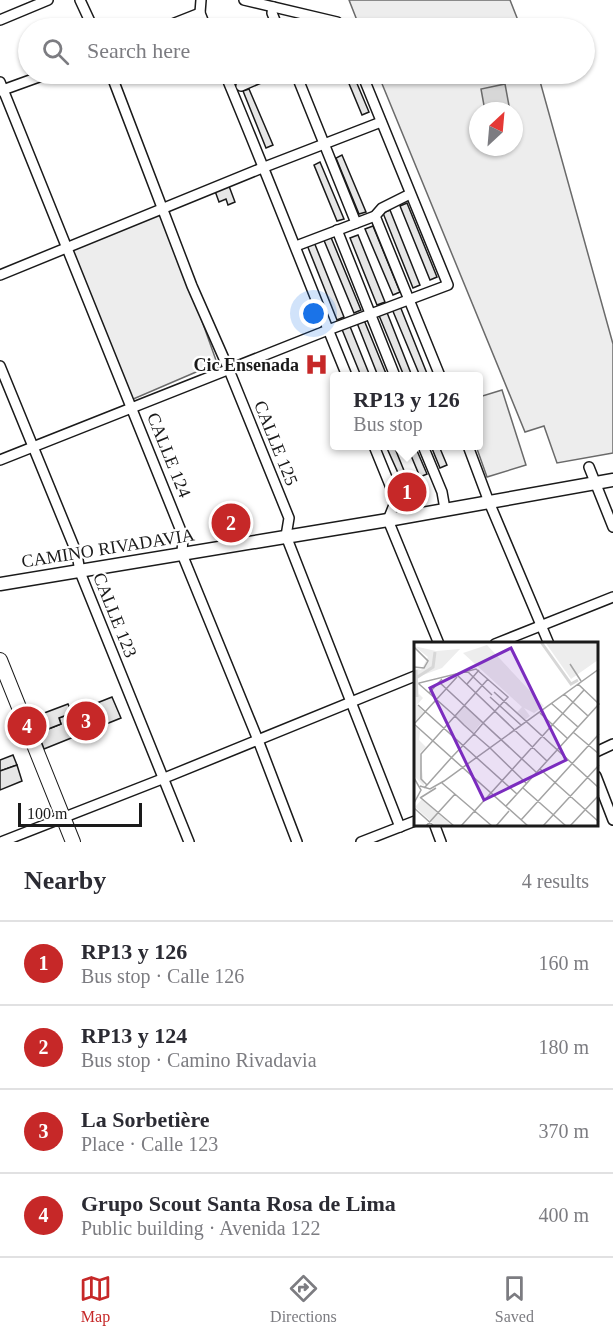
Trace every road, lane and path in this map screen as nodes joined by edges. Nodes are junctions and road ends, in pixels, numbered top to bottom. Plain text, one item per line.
1 (48, 0) edge
2 (80, 0) edge
3 (201, 0) edge
4 (244, 0) edge
5 (273, 7) junction
6 (200, 13) junction
7 (88, 18) edge
8 (187, 18) edge
9 (202, 18) edge
10 (274, 18) edge
11 (314, 18) edge
12 (0, 20) edge
13 (18, 83) edge
14 (115, 84) edge
15 (229, 84) edge
16 (246, 84) edge
17 (300, 84) edge
18 (366, 84) edge
19 (241, 86) dead end
20 (1, 88) edge
21 (381, 122) junction
22 (324, 144) junction
23 (262, 168) junction
24 (410, 194) junction
25 (163, 208) junction
26 (375, 216) junction
27 (356, 223) junction
28 (337, 230) junction
29 (296, 246) junction
30 (68, 247) junction
31 (0, 274) edge
32 (409, 299) junction
33 (370, 314) junction
34 (328, 330) junction
35 (0, 366) edge
36 (229, 370) junction
37 (345, 372) edge
38 (393, 372) edge
39 (438, 372) edge
40 (132, 409) junction
41 (33, 447) junction
42 (376, 450) edge
43 (425, 450) edge
44 (470, 450) edge
45 (0, 460) edge
46 (590, 467) dead end
47 (613, 480) edge
48 (596, 483) junction
49 (489, 502) junction
50 (445, 509) junction
51 (388, 520) junction
52 (613, 527) edge
53 (286, 536) junction
54 (182, 554) junction
55 (80, 572) junction
56 (0, 584) edge
57 (613, 597) edge
58 (542, 625) junction
59 (438, 642) edge
60 (500, 642) edge
61 (548, 642) edge
62 (0, 660) edge
63 (414, 676) edge
64 (350, 702) junction
65 (258, 740) junction
66 (613, 744) edge
67 (598, 752) edge
68 (162, 779) junction
69 (598, 779) edge
70 (63, 817) junction
71 (613, 820) edge
72 (414, 821) edge
73 (399, 827) junction
74 (436, 827) edge
75 (1, 842) edge
76 (73, 842) edge
77 (189, 842) edge
78 (297, 842) edge
79 (361, 842) edge
80 (441, 842) edge

1 - 12 street
2 - 7 street
3 - 6 street
4 - 5 street
5 - 10 street
5 - 11 street
6 - 8 street
6 - 9 street
13 - 20 street
14 - 25 street, CALLE 125
15 - 23 street
16 - 19 street
17 - 22 street
18 - 21 street
20 - 30 street, CALLE 124
21 - 22 street
21 - 24 street
22 - 23 street
22 - 27 street
23 - 25 street
23 - 29 street
24 - 26 street
24 - 32 street
25 - 30 street
25 - 36 street, CALLE 125
26 - 27 street
26 - 32 street
27 - 28 street
28 - 29 street
28 - 33 street
29 - 34 street
30 - 31 street
30 - 40 street, CALLE 124
32 - 33 street
32 - 39 street
33 - 34 street
33 - 38 street
34 - 36 street
34 - 37 street
35 - 41 street, CALLE 123
36 - 40 street
36 - 53 street, CALLE 125
40 - 41 street
40 - 54 street, CALLE 124
41 - 45 street
41 - 55 street, CALLE 123
42 - 51 street
43 - 50 street
44 - 49 street
46 - 48 street
47 - 48 main road, CAMINO RIVADAVIA
48 - 49 main road, CAMINO RIVADAVIA
48 - 52 street
49 - 50 main road, CAMINO RIVADAVIA
49 - 58 street
50 - 51 main road, CAMINO RIVADAVIA
51 - 53 main road, CAMINO RIVADAVIA
51 - 59 street
53 - 54 main road, CAMINO RIVADAVIA
53 - 64 street, CALLE 125
54 - 55 main road, CAMINO RIVADAVIA
54 - 65 street, CALLE 124
55 - 56 main road, CAMINO RIVADAVIA
55 - 68 street, CALLE 123
57 - 58 street
58 - 60 street
58 - 61 street
62 - 70 highway
63 - 64 street
64 - 65 street
64 - 73 street, CALLE 125
65 - 68 street
65 - 78 street, CALLE 124
66 - 67 street
68 - 70 street
68 - 77 street, CALLE 123
69 - 71 street
70 - 75 street
70 - 76 highway
72 - 73 street
73 - 79 street
74 - 80 street

